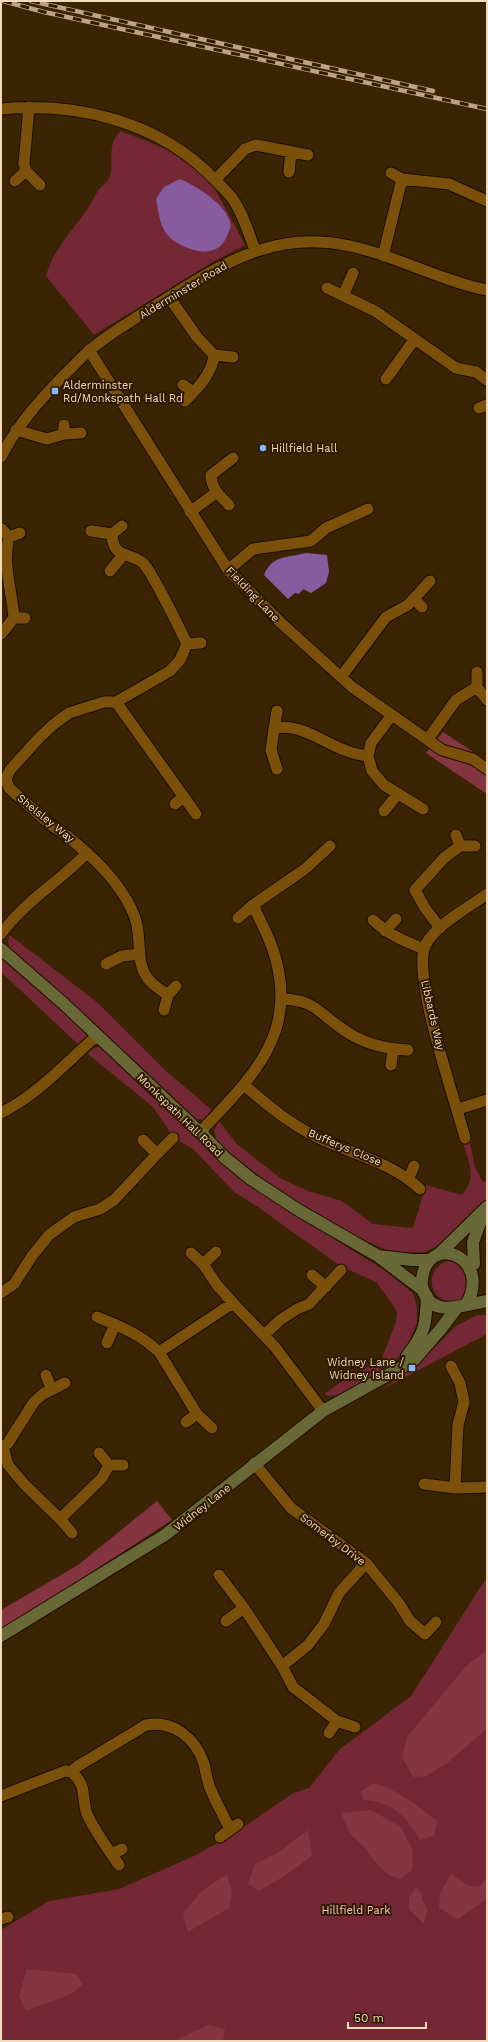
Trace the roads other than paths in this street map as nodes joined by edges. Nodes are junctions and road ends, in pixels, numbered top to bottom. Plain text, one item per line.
1 (29, 107) junction
2 (1, 109) edge
3 (291, 152) junction
4 (308, 155) dead end
5 (26, 171) junction
6 (288, 172) dead end
7 (391, 173) dead end
8 (402, 179) junction
9 (216, 180) junction
10 (15, 181) dead end
11 (40, 185) dead end
12 (487, 201) edge
13 (255, 250) junction
14 (383, 256) junction
15 (353, 273) dead end
16 (327, 288) dead end
17 (487, 290) edge
18 (343, 296) junction
19 (169, 297) junction
20 (414, 340) junction
21 (89, 350) junction
22 (214, 355) junction
23 (233, 357) dead end
24 (386, 379) dead end
25 (487, 380) edge
26 (183, 384) dead end
27 (193, 392) junction
28 (185, 401) dead end
29 (16, 430) junction
30 (81, 433) dead end
31 (1, 457) edge
32 (233, 458) dead end
33 (217, 492) junction
34 (228, 505) dead end
35 (368, 509) dead end
36 (190, 512) junction
37 (122, 526) dead end
38 (92, 531) dead end
39 (5, 533) edge
40 (20, 533) dead end
41 (112, 534) junction
42 (123, 555) junction
43 (228, 570) junction
44 (110, 572) dead end
45 (430, 581) dead end
46 (1, 634) edge
47 (201, 643) dead end
48 (187, 644) junction
49 (477, 672) dead end
50 (341, 678) junction
51 (477, 687) junction
52 (487, 700) edge
53 (116, 702) junction
54 (277, 711) dead end
55 (392, 715) junction
56 (274, 729) junction
57 (428, 739) junction
58 (368, 756) junction
59 (277, 769) dead end
60 (487, 769) edge
61 (4, 780) edge
62 (397, 794) junction
63 (423, 809) dead end
64 (384, 811) dead end
65 (196, 814) dead end
66 (456, 835) dead end
67 (330, 846) dead end
68 (460, 846) junction
69 (475, 846) dead end
70 (87, 853) junction
71 (487, 894) edge
72 (253, 905) junction
73 (238, 918) dead end
74 (396, 919) dead end
75 (373, 920) dead end
76 (440, 928) junction
77 (385, 931) junction
78 (1, 934) edge
79 (424, 949) junction
80 (1, 950) edge
81 (140, 954) junction
82 (106, 964) dead end
83 (176, 986) dead end
84 (168, 996) junction
85 (282, 999) junction
86 (164, 1010) dead end
87 (99, 1038) junction
88 (393, 1049) junction
89 (408, 1050) dead end
90 (391, 1065) dead end
91 (244, 1086) junction
92 (487, 1100) edge
93 (458, 1109) junction
94 (1, 1113) edge
95 (203, 1135) junction
96 (173, 1138) dead end
97 (465, 1138) dead end
98 (143, 1140) dead end
99 (157, 1154) junction
100 (414, 1166) dead end
101 (409, 1178) junction
102 (420, 1189) dead end
103 (486, 1208) edge
104 (216, 1252) dead end
105 (191, 1253) dead end
106 (378, 1256) junction
107 (434, 1257) junction
108 (203, 1264) junction
109 (340, 1270) dead end
110 (479, 1271) junction
111 (312, 1274) dead end
112 (326, 1287) junction
113 (1, 1293) edge
114 (425, 1294) junction
115 (487, 1301) edge
116 (233, 1303) junction
117 (461, 1307) junction
118 (97, 1317) dead end
119 (115, 1324) junction
120 (264, 1335) junction
121 (107, 1343) dead end
122 (159, 1352) junction
123 (451, 1366) dead end
124 (397, 1369) junction
125 (46, 1375) dead end
126 (64, 1383) dead end
127 (52, 1390) junction
128 (323, 1411) junction
129 (197, 1414) junction
130 (186, 1422) dead end
131 (212, 1428) dead end
132 (2, 1447) edge
133 (99, 1453) dead end
134 (254, 1463) junction
135 (109, 1465) junction
136 (123, 1465) dead end
137 (424, 1484) dead end
138 (487, 1487) edge
139 (455, 1488) junction
140 (60, 1519) junction
141 (72, 1533) dead end
142 (366, 1563) junction
143 (219, 1575) dead end
144 (244, 1608) junction
145 (226, 1621) dead end
146 (436, 1622) dead end
147 (1, 1636) edge
148 (282, 1666) junction
149 (337, 1721) junction
150 (355, 1727) dead end
151 (329, 1733) dead end
152 (71, 1772) junction
153 (1, 1796) edge
154 (220, 1837) dead end
155 (122, 1849) dead end
156 (112, 1854) junction
157 (119, 1865) dead end

1 - 2 street
1 - 5 street
1 - 9 street
3 - 4 street
3 - 6 street
3 - 9 street
5 - 10 street
5 - 11 street
7 - 8 street
8 - 12 street
8 - 14 street
9 - 13 street
13 - 14 street, Alderminster Road
13 - 19 street, Alderminster Road
14 - 17 street, Alderminster Road
15 - 18 street
16 - 18 street
18 - 20 street
19 - 21 street, Alderminster Road
19 - 22 street
20 - 24 street
20 - 25 street
21 - 29 street, Alderminster Road
21 - 36 street, Fielding Lane
22 - 23 street
22 - 27 street
26 - 27 street
27 - 28 street
29 - 30 street
29 - 31 street, Alderminster Road
32 - 33 street
33 - 34 street
33 - 36 street
35 - 43 street
36 - 43 street, Fielding Lane
37 - 41 street
38 - 41 street
39 - 40 street
39 - 46 street
41 - 42 street
42 - 44 street
42 - 48 street
43 - 50 street, Fielding Lane
45 - 50 street
47 - 48 street
48 - 53 street, Shelsley Way
49 - 51 street
50 - 55 street, Fielding Lane
51 - 52 street
51 - 57 street
53 - 61 street, Shelsley Way
53 - 65 street
54 - 56 street
55 - 57 street, Fielding Lane
55 - 58 street
56 - 58 street
56 - 59 street
57 - 60 street, Fielding Lane
58 - 62 street
61 - 70 street, Shelsley Way
62 - 63 street
62 - 64 street
66 - 68 street
67 - 72 street
68 - 69 street
68 - 76 street
70 - 78 street
70 - 81 street, Shelsley Way
71 - 76 street
72 - 73 street
72 - 85 street
74 - 77 street
75 - 77 street
76 - 79 street
77 - 79 street
79 - 93 street, Libbards Way
80 - 87 street, Monkspath Hall Road
81 - 82 street
81 - 84 street, Shelsley Way
83 - 84 street
84 - 86 street
85 - 88 street
85 - 91 street
87 - 94 street
87 - 95 street, Monkspath Hall Road
88 - 89 street
88 - 90 street
91 - 95 street
91 - 101 street, Bufferys Close
92 - 93 street
93 - 97 street, Libbards Way
95 - 106 street, Monkspath Hall Road
96 - 99 street
98 - 99 street
99 - 113 street
100 - 101 street
101 - 102 street, Bufferys Close
103 - 107 street
103 - 110 street
104 - 108 street
105 - 108 street
106 - 107 street, Monkspath Hall Road
106 - 114 street, Monkspath Hall Road
107 - 110 street
107 - 114 street
108 - 116 street
109 - 112 street
110 - 117 street
111 - 112 street
112 - 120 street
114 - 117 street
114 - 124 street, Widney Lane
115 - 117 street
116 - 120 street
116 - 122 street
117 - 124 street, Widney Lane
118 - 119 street
119 - 121 street
119 - 122 street
120 - 128 street
122 - 129 street
123 - 139 street
124 - 128 street, Widney Lane
125 - 127 street
126 - 127 street
127 - 132 street
128 - 134 street, Widney Lane
129 - 130 street
129 - 131 street
132 - 140 street
133 - 135 street
134 - 142 street, Somerby Drive
134 - 147 street, Widney Lane
135 - 136 street
135 - 140 street
137 - 139 street
138 - 139 street
140 - 141 street
142 - 146 street, Somerby Drive
142 - 148 street
143 - 144 street
144 - 145 street
144 - 148 street
148 - 149 street
149 - 150 street
149 - 151 street
152 - 153 street
152 - 154 street
152 - 156 street
155 - 156 street
156 - 157 street

